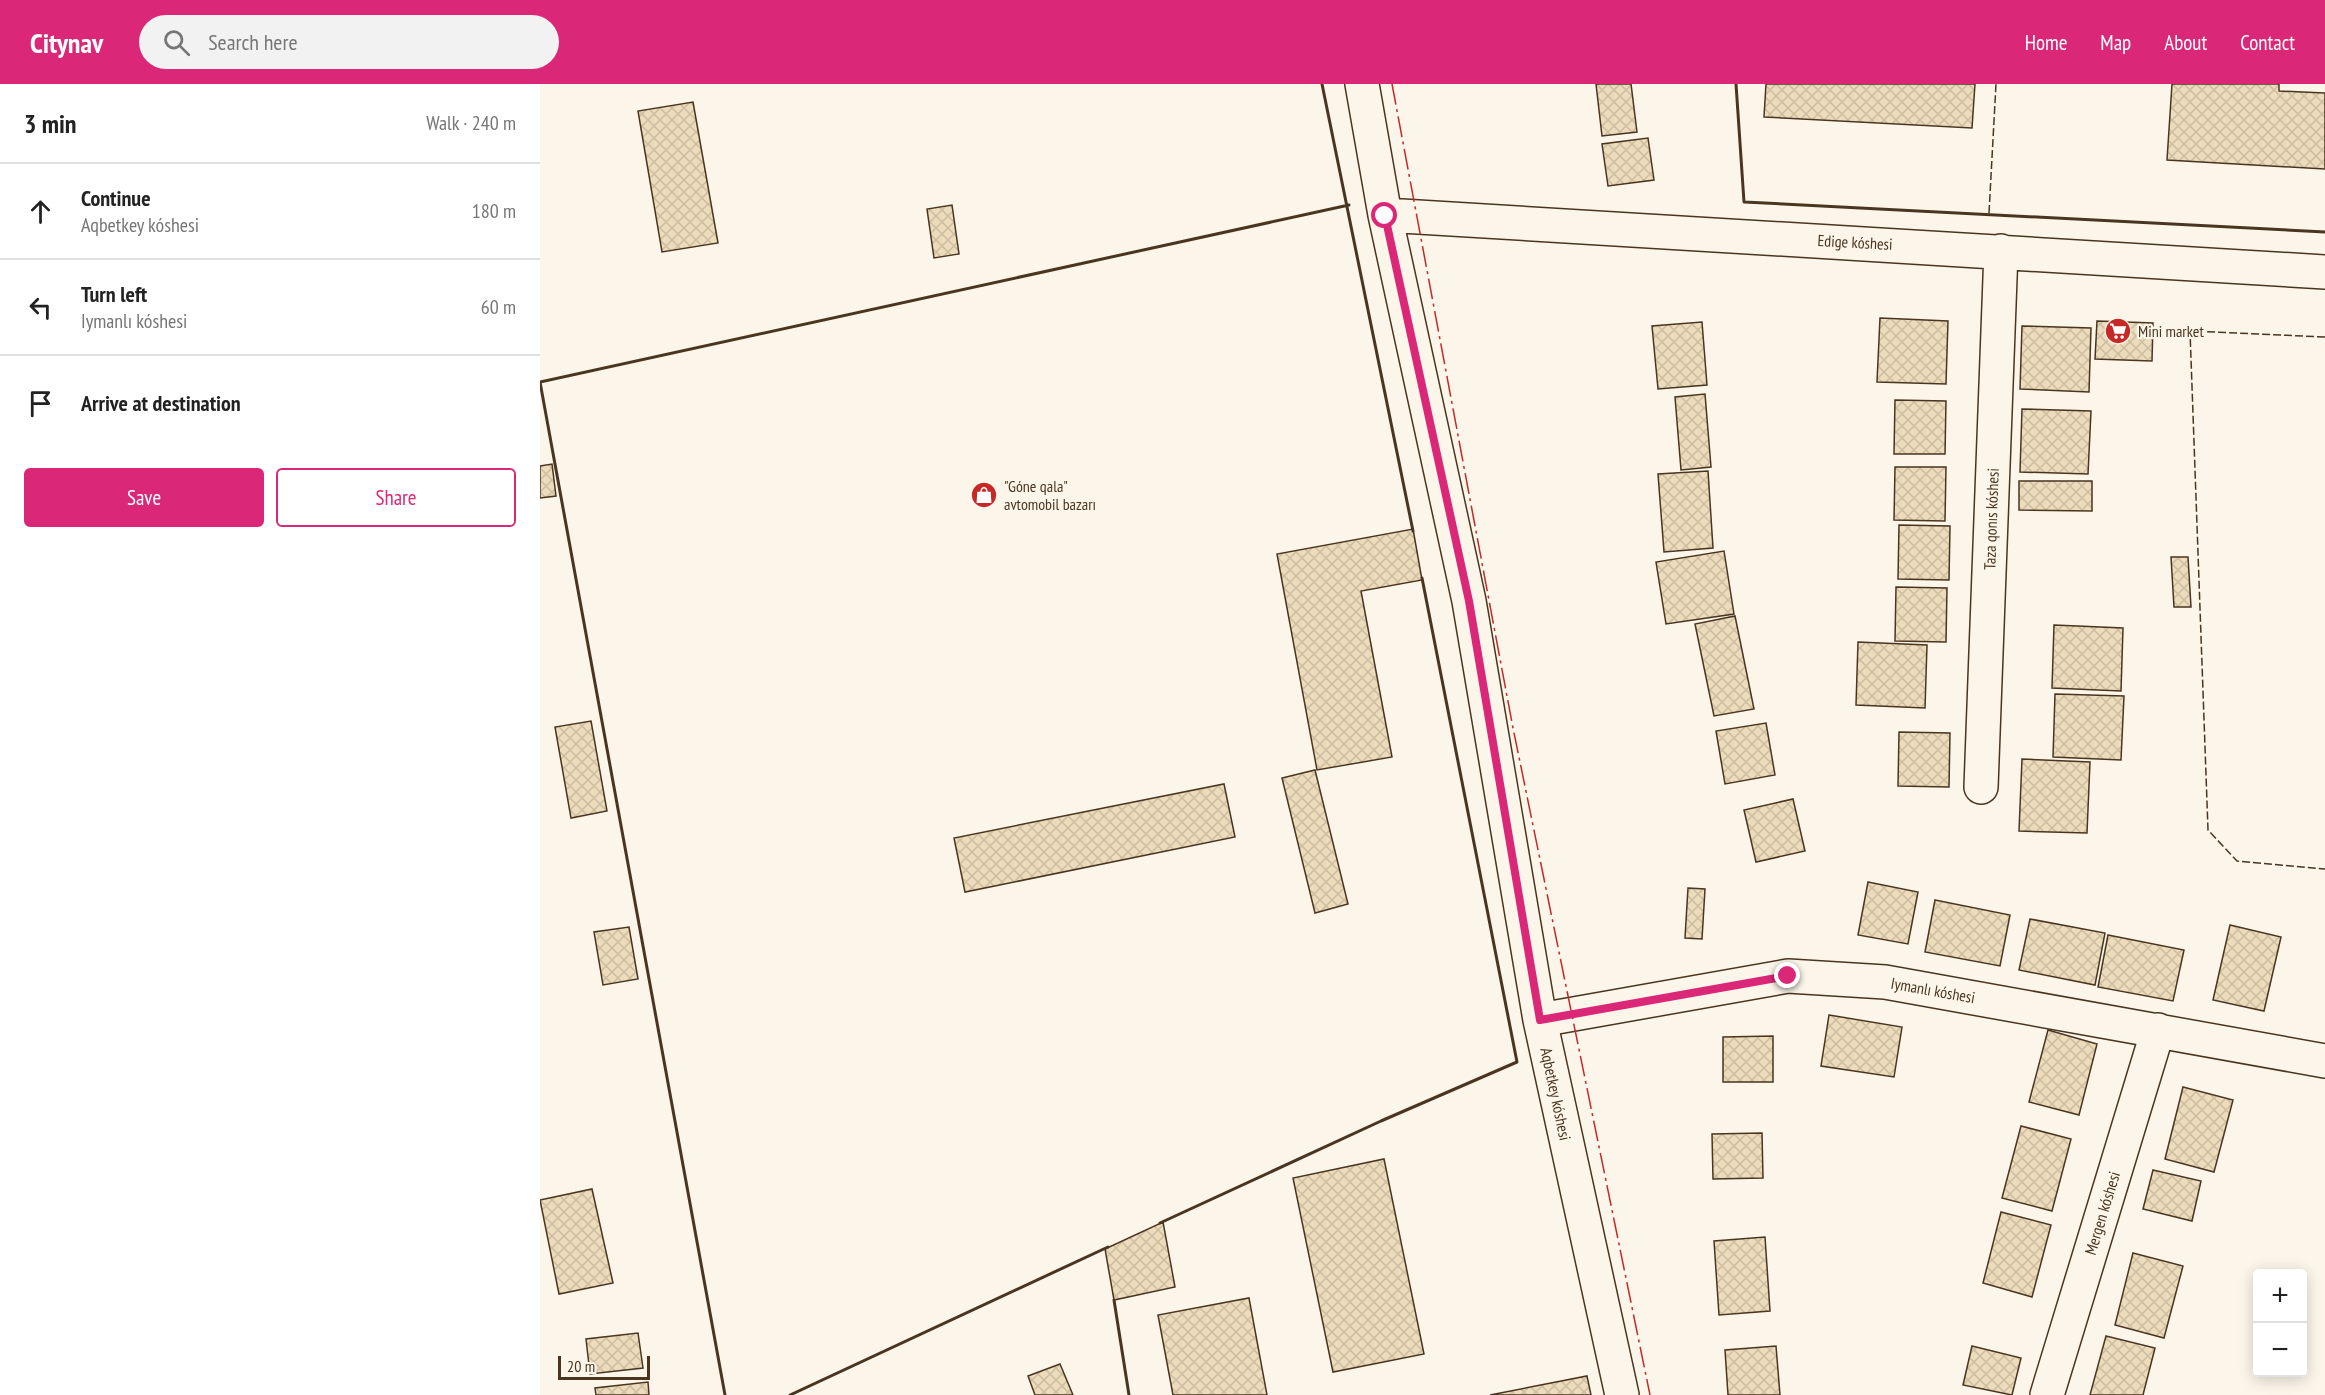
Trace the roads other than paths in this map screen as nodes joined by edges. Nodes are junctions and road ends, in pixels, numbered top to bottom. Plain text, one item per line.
1 (1362, 84) edge
2 (1385, 216) junction
3 (2001, 250) junction
4 (2325, 272) edge
5 (1982, 787) dead end
6 (1540, 1020) junction
7 (2158, 1030) junction
8 (2325, 1061) edge
9 (1622, 1395) edge
10 (2046, 1395) edge

1 - 2 street, Aqbetkey kóshesi
2 - 3 street, Edige kóshesi
2 - 6 street, Aqbetkey kóshesi
3 - 4 street, Edige kóshesi
3 - 5 street, Taza qonıs kóshesi
6 - 7 street, Iymanlı kóshesi
6 - 9 street, Aqbetkey kóshesi
7 - 8 street, Iymanlı kóshesi
7 - 10 street, Mergen kóshesi

